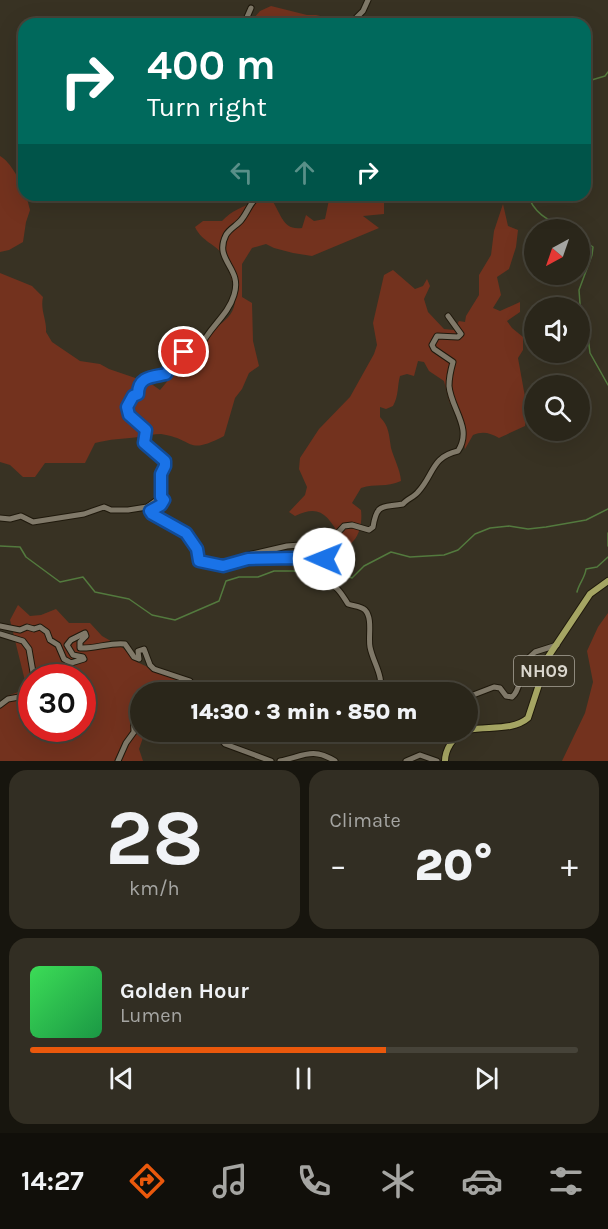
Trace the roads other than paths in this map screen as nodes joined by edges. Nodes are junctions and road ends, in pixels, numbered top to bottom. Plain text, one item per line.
1 (368, 0) edge
2 (251, 8) dead end
3 (247, 18) edge
4 (357, 18) edge
5 (253, 201) edge
6 (448, 316) dead end
7 (161, 497) junction
8 (0, 518) edge
9 (248, 559) junction
10 (608, 581) edge
11 (0, 626) edge
12 (0, 634) edge
13 (557, 645) junction
14 (32, 664) edge
15 (526, 668) junction
16 (545, 668) junction
17 (189, 682) edge
18 (382, 682) edge
19 (478, 693) edge
20 (18, 697) edge
21 (0, 705) edge
22 (478, 728) edge
23 (130, 738) edge
24 (223, 742) edge
25 (452, 742) edge
26 (118, 761) edge
27 (272, 761) edge
28 (280, 761) edge
29 (334, 761) edge
30 (406, 761) edge
31 (437, 761) edge
32 (445, 761) edge

1 - 4 street
2 - 3 street
5 - 7 street
6 - 9 street
7 - 8 street
7 - 9 street
9 - 18 street
10 - 13 main road, NH09
11 - 17 street
12 - 14 street
13 - 15 street
13 - 16 main road, NH09
15 - 16 street
15 - 19 street
16 - 22 main road, NH09
20 - 21 street
23 - 26 street
24 - 27 street
25 - 32 main road
28 - 29 street
30 - 31 street

